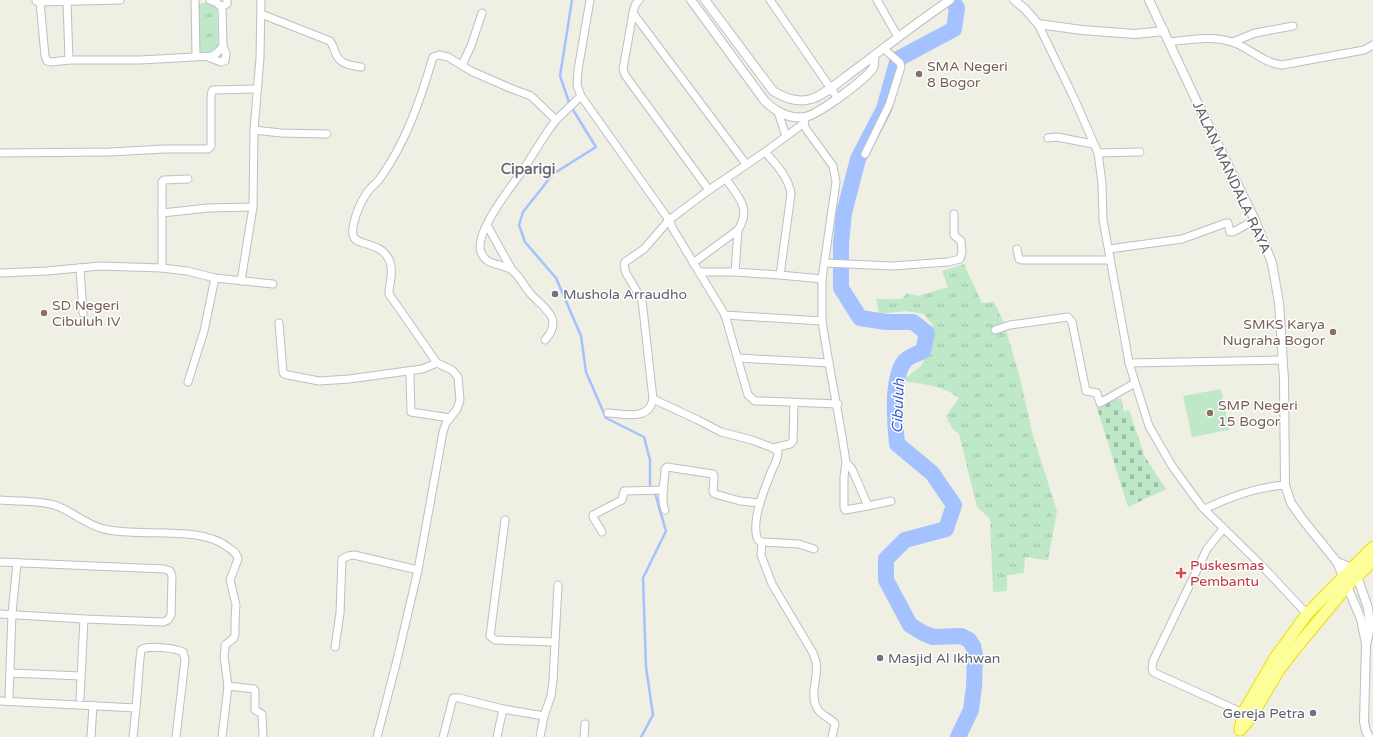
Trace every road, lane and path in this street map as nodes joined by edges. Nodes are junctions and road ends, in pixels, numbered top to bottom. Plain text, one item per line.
1 (120, 0) edge
2 (195, 0) edge
3 (210, 0) edge
4 (227, 0) edge
5 (262, 0) edge
6 (590, 0) edge
7 (639, 0) edge
8 (692, 0) edge
9 (705, 0) edge
10 (770, 0) edge
11 (876, 0) edge
12 (950, 0) edge
13 (1014, 0) edge
14 (1149, 0) edge
15 (38, 1) edge
16 (67, 2) junction
17 (221, 6) junction
18 (482, 13) dead end
19 (632, 13) junction
20 (261, 14) junction
21 (1038, 24) junction
22 (1293, 26) dead end
23 (1164, 31) junction
24 (898, 37) junction
25 (1168, 42) junction
26 (1233, 42) junction
27 (1373, 45) edge
28 (223, 46) junction
29 (884, 48) junction
30 (196, 56) junction
31 (874, 56) junction
32 (207, 57) junction
33 (69, 60) junction
34 (462, 65) junction
35 (361, 67) dead end
36 (831, 88) junction
37 (257, 89) junction
38 (581, 96) junction
39 (838, 99) junction
40 (778, 112) junction
41 (556, 120) junction
42 (805, 120) junction
43 (254, 130) junction
44 (327, 134) dead end
45 (786, 136) junction
46 (1048, 138) dead end
47 (1093, 144) junction
48 (765, 152) junction
49 (1140, 152) dead end
50 (0, 153) edge
51 (1098, 153) junction
52 (865, 154) dead end
53 (746, 164) junction
54 (188, 179) dead end
55 (726, 179) junction
56 (709, 190) junction
57 (253, 207) junction
58 (162, 213) junction
59 (954, 214) dead end
60 (669, 220) junction
61 (1255, 220) junction
62 (487, 225) junction
63 (738, 230) junction
64 (1017, 249) dead end
65 (1109, 249) junction
66 (1110, 260) junction
67 (693, 263) junction
68 (825, 263) junction
69 (80, 268) junction
70 (162, 268) junction
71 (512, 270) junction
72 (699, 272) junction
73 (735, 272) junction
74 (0, 274) edge
75 (780, 275) junction
76 (215, 278) junction
77 (822, 279) junction
78 (241, 281) junction
79 (273, 284) dead end
80 (83, 312) dead end
81 (725, 315) junction
82 (822, 320) junction
83 (279, 323) dead end
84 (995, 330) dead end
85 (545, 340) dead end
86 (738, 358) junction
87 (1282, 360) junction
88 (437, 363) junction
89 (829, 363) junction
90 (1129, 363) junction
91 (410, 375) dead end
92 (188, 382) dead end
93 (1135, 383) junction
94 (653, 399) junction
95 (794, 403) junction
96 (838, 404) junction
97 (608, 413) dead end
98 (450, 418) junction
99 (773, 448) junction
100 (846, 462) junction
101 (1285, 485) junction
102 (664, 490) junction
103 (0, 500) edge
104 (891, 501) dead end
105 (759, 503) junction
106 (868, 506) junction
107 (1205, 509) junction
108 (665, 510) dead end
109 (505, 520) dead end
110 (1223, 529) junction
111 (602, 532) dead end
112 (762, 542) junction
113 (1373, 547) edge
114 (814, 549) dead end
115 (1373, 561) edge
116 (0, 562) edge
117 (1336, 562) junction
118 (17, 563) junction
119 (418, 570) junction
120 (1355, 572) junction
121 (1346, 581) junction
122 (558, 585) dead end
123 (0, 614) edge
124 (12, 614) junction
125 (1307, 614) junction
126 (84, 619) junction
127 (554, 642) junction
128 (1367, 642) junction
129 (335, 647) dead end
130 (10, 673) junction
131 (81, 676) junction
132 (228, 686) junction
133 (9, 696) dead end
134 (80, 698) dead end
135 (0, 701) edge
136 (93, 705) junction
137 (136, 708) junction
138 (503, 709) junction
139 (1243, 713) junction
140 (544, 716) junction
141 (585, 724) dead end
142 (1239, 734) edge
143 (91, 737) edge
144 (133, 737) edge
145 (176, 737) edge
146 (222, 737) edge
147 (263, 737) edge
148 (377, 737) edge
149 (444, 737) edge
150 (497, 737) edge
151 (540, 737) edge
152 (584, 737) edge
153 (832, 737) edge
154 (1369, 737) edge

1 - 16 street
2 - 30 street
3 - 17 street
4 - 17 street
5 - 20 street
6 - 38 street
7 - 19 street
8 - 40 street
9 - 36 street
10 - 36 street
11 - 24 street
12 - 24 street
13 - 21 street
14 - 23 street, JALAN MANDALA RAYA
15 - 16 street
15 - 33 street
16 - 33 street
17 - 28 street
18 - 34 street
19 - 53 street
19 - 56 street
20 - 35 street
20 - 37 street
21 - 23 street
21 - 47 street
22 - 26 street
23 - 25 street, JALAN MANDALA RAYA
24 - 29 street
25 - 26 street
25 - 61 street, JALAN MANDALA RAYA
26 - 27 street
28 - 32 street
28 - 32 street
29 - 31 street
29 - 52 street
30 - 32 street
30 - 33 street
31 - 36 street
31 - 39 street
34 - 41 street
34 - 88 street
36 - 39 street
37 - 43 street
37 - 50 street
38 - 41 street
38 - 60 street
39 - 42 street
40 - 42 street
40 - 45 street
41 - 62 street
42 - 45 street
42 - 68 street
43 - 44 street
43 - 57 street
45 - 48 street
46 - 47 street
47 - 51 street
48 - 53 street
48 - 75 street
49 - 51 street
51 - 65 street
53 - 55 street
54 - 58 street
55 - 56 street
55 - 63 street
56 - 60 street
57 - 58 street
57 - 78 street
58 - 70 street
59 - 68 street
60 - 67 street
60 - 94 street
61 - 65 street
61 - 87 street, JALAN MANDALA RAYA
62 - 71 street
62 - 71 street
63 - 67 street
63 - 73 street
64 - 66 street
65 - 66 street
66 - 90 street
67 - 72 street
68 - 77 street
69 - 70 street
69 - 74 street
69 - 80 street
70 - 76 street
71 - 85 street
72 - 73 street
72 - 81 street
73 - 75 street
75 - 77 street
76 - 78 street
76 - 92 street
77 - 82 street
78 - 79 street
81 - 82 street
81 - 86 street
82 - 89 street
83 - 88 street
84 - 93 street
86 - 89 street
86 - 95 street
87 - 90 street
87 - 101 street, JALAN MANDALA RAYA
88 - 98 street
89 - 96 street
90 - 93 street
91 - 98 street
93 - 107 street
94 - 97 street
94 - 99 street
95 - 96 street
95 - 99 street
96 - 100 street
98 - 119 street
99 - 105 street
100 - 106 street
100 - 106 street
101 - 107 street
101 - 117 street, JALAN MANDALA RAYA
102 - 105 street
102 - 108 street
102 - 111 street
103 - 132 street
104 - 106 street
105 - 112 street
107 - 110 street
109 - 127 street
110 - 125 street
110 - 139 street
112 - 114 street
112 - 153 street
113 - 120 highway
115 - 120 highway
116 - 118 street
117 - 120 street
117 - 121 street, JALAN MANDALA RAYA
118 - 124 street
118 - 126 street
119 - 129 street
119 - 148 street
120 - 121 highway
120 - 128 street
121 - 125 highway
121 - 128 street, JALAN MANDALA RAYA
121 - 142 highway
122 - 127 street
123 - 124 street
124 - 126 street
124 - 130 street
125 - 139 highway
126 - 131 street
127 - 140 street
128 - 154 street
130 - 131 street
130 - 133 street
131 - 134 street
132 - 146 street
132 - 147 street
135 - 136 street
136 - 137 street
136 - 143 street
137 - 144 street
137 - 145 street
138 - 140 street
138 - 149 street
138 - 150 street
139 - 142 highway
140 - 151 street
141 - 152 street

